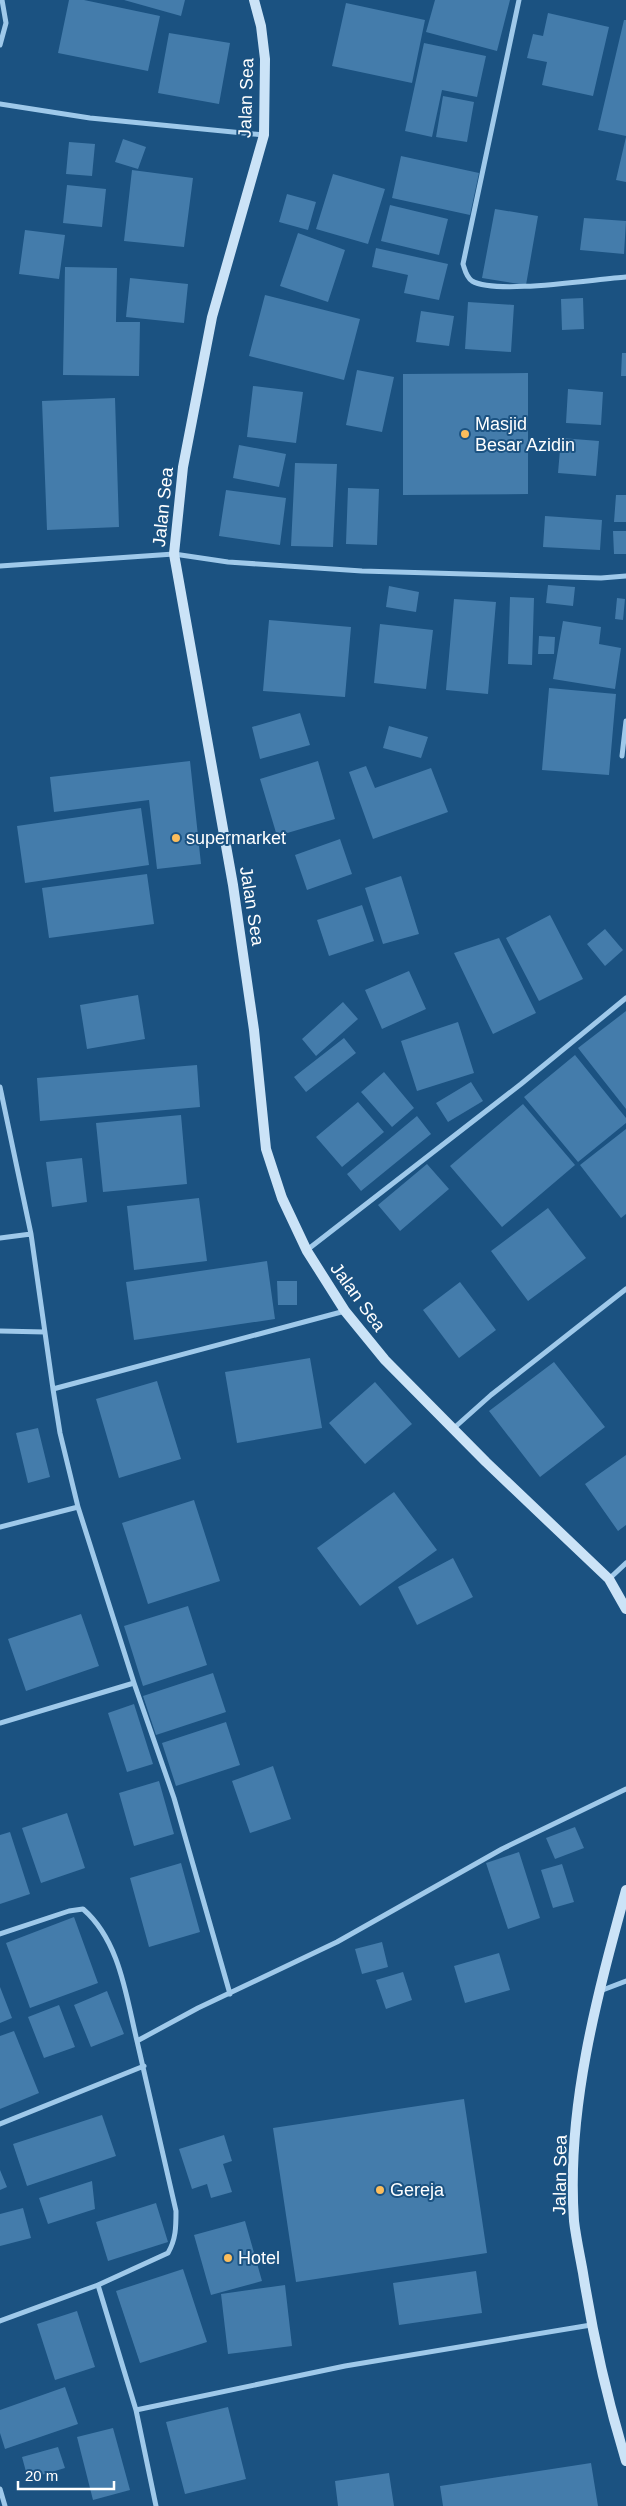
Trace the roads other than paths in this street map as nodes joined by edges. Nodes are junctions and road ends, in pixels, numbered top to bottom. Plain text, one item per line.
1 (2, 0) edge
2 (254, 0) edge
3 (519, 0) edge
4 (0, 44) edge
5 (0, 104) edge
6 (264, 135) junction
7 (626, 277) edge
8 (174, 554) junction
9 (0, 566) edge
10 (626, 576) edge
11 (626, 722) edge
12 (622, 756) dead end
13 (626, 998) edge
14 (0, 1088) edge
15 (31, 1234) junction
16 (0, 1238) edge
17 (307, 1251) junction
18 (626, 1289) edge
19 (345, 1311) junction
20 (0, 1331) edge
21 (45, 1332) junction
22 (53, 1389) junction
23 (454, 1428) junction
24 (78, 1506) junction
25 (0, 1527) edge
26 (626, 1564) edge
27 (609, 1579) junction
28 (626, 1609) edge
29 (134, 1683) junction
30 (0, 1723) edge
31 (626, 1789) edge
32 (626, 1890) edge
33 (0, 1934) edge
34 (626, 1981) edge
35 (598, 1992) junction
36 (230, 1994) junction
37 (137, 2041) junction
38 (144, 2066) junction
39 (0, 2124) edge
40 (98, 2285) junction
41 (0, 2321) edge
42 (591, 2325) junction
43 (136, 2410) junction
44 (626, 2460) edge
45 (0, 2489) edge
46 (5, 2506) edge
47 (156, 2506) edge

1 - 4 street
2 - 6 main road, Jalan Sea
3 - 7 street
5 - 6 street
6 - 8 main road, Jalan Sea
8 - 9 street
8 - 10 street
8 - 17 main road, Jalan Sea
11 - 12 street
13 - 17 street
14 - 15 street
15 - 16 street
15 - 21 street
17 - 19 main road, Jalan Sea
18 - 23 street
19 - 22 street
19 - 23 main road, Jalan Sea
20 - 21 street
21 - 22 street
22 - 24 street
23 - 27 main road, Jalan Sea
24 - 25 street
24 - 29 street
26 - 27 street
27 - 28 main road, Jalan Sea
29 - 30 street
29 - 36 street
31 - 36 street
32 - 35 main road, Jalan Sea
33 - 37 street
34 - 35 street
35 - 42 main road, Jalan Sea
36 - 37 street
37 - 38 street
38 - 39 street
38 - 40 street
40 - 41 street
40 - 43 street
42 - 43 street
42 - 44 main road, Jalan Sea
43 - 47 street
45 - 46 street

